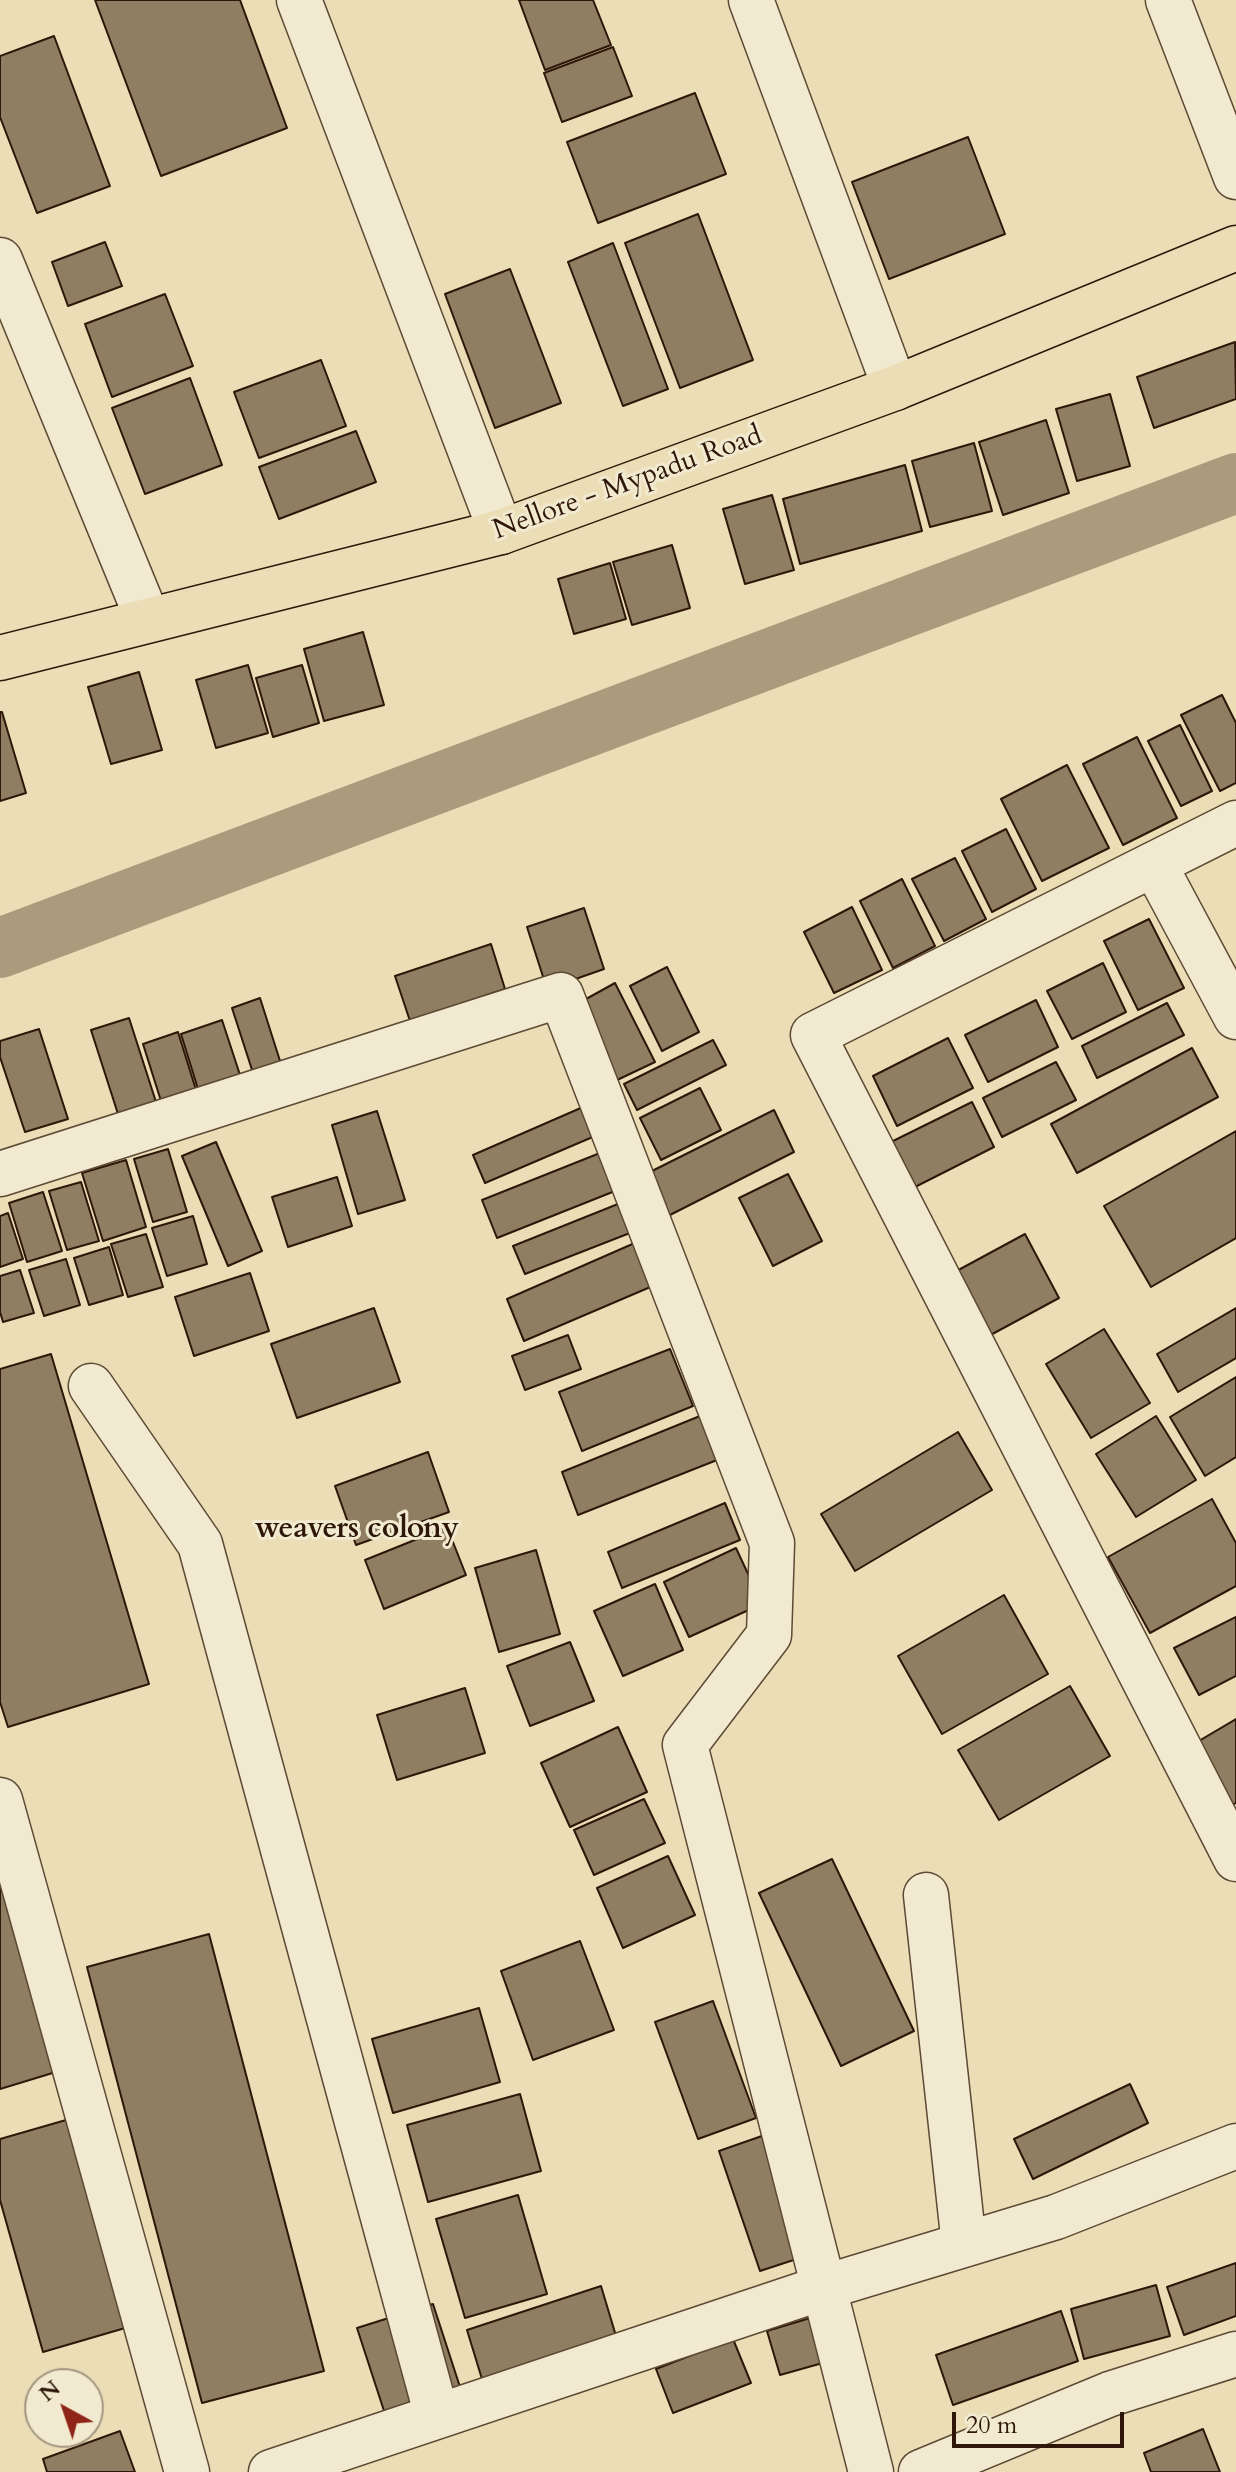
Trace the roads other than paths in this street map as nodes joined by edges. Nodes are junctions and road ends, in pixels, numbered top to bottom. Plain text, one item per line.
1 (299, 0) edge
2 (751, 0) edge
3 (1168, 0) edge
4 (1236, 177) edge
5 (1236, 248) edge
6 (0, 260) edge
7 (895, 388) junction
8 (501, 532) junction
9 (148, 620) junction
10 (0, 658) edge
11 (1236, 823) edge
12 (1154, 864) junction
13 (1236, 1017) edge
14 (0, 1174) edge
15 (91, 1386) dead end
16 (0, 1800) edge
17 (1236, 1859) edge
18 (926, 1895) dead end
19 (1236, 2146) edge
20 (964, 2245) junction
21 (825, 2287) junction
22 (1236, 2354) edge
23 (437, 2416) junction
24 (187, 2472) edge
25 (271, 2472) edge
26 (871, 2472) edge
27 (921, 2472) edge

1 - 8 street
2 - 7 street
3 - 4 street
5 - 7 main road, Nellore - Mypadu Road
6 - 9 street
7 - 8 main road, Nellore - Mypadu Road
8 - 9 main road, Nellore - Mypadu Road
9 - 10 main road, Nellore - Mypadu Road
11 - 12 street
12 - 13 street
12 - 17 street
14 - 21 street
15 - 23 street
16 - 24 street
18 - 20 street
19 - 20 street
20 - 21 street
21 - 23 street
21 - 26 street
22 - 27 street
23 - 25 street

